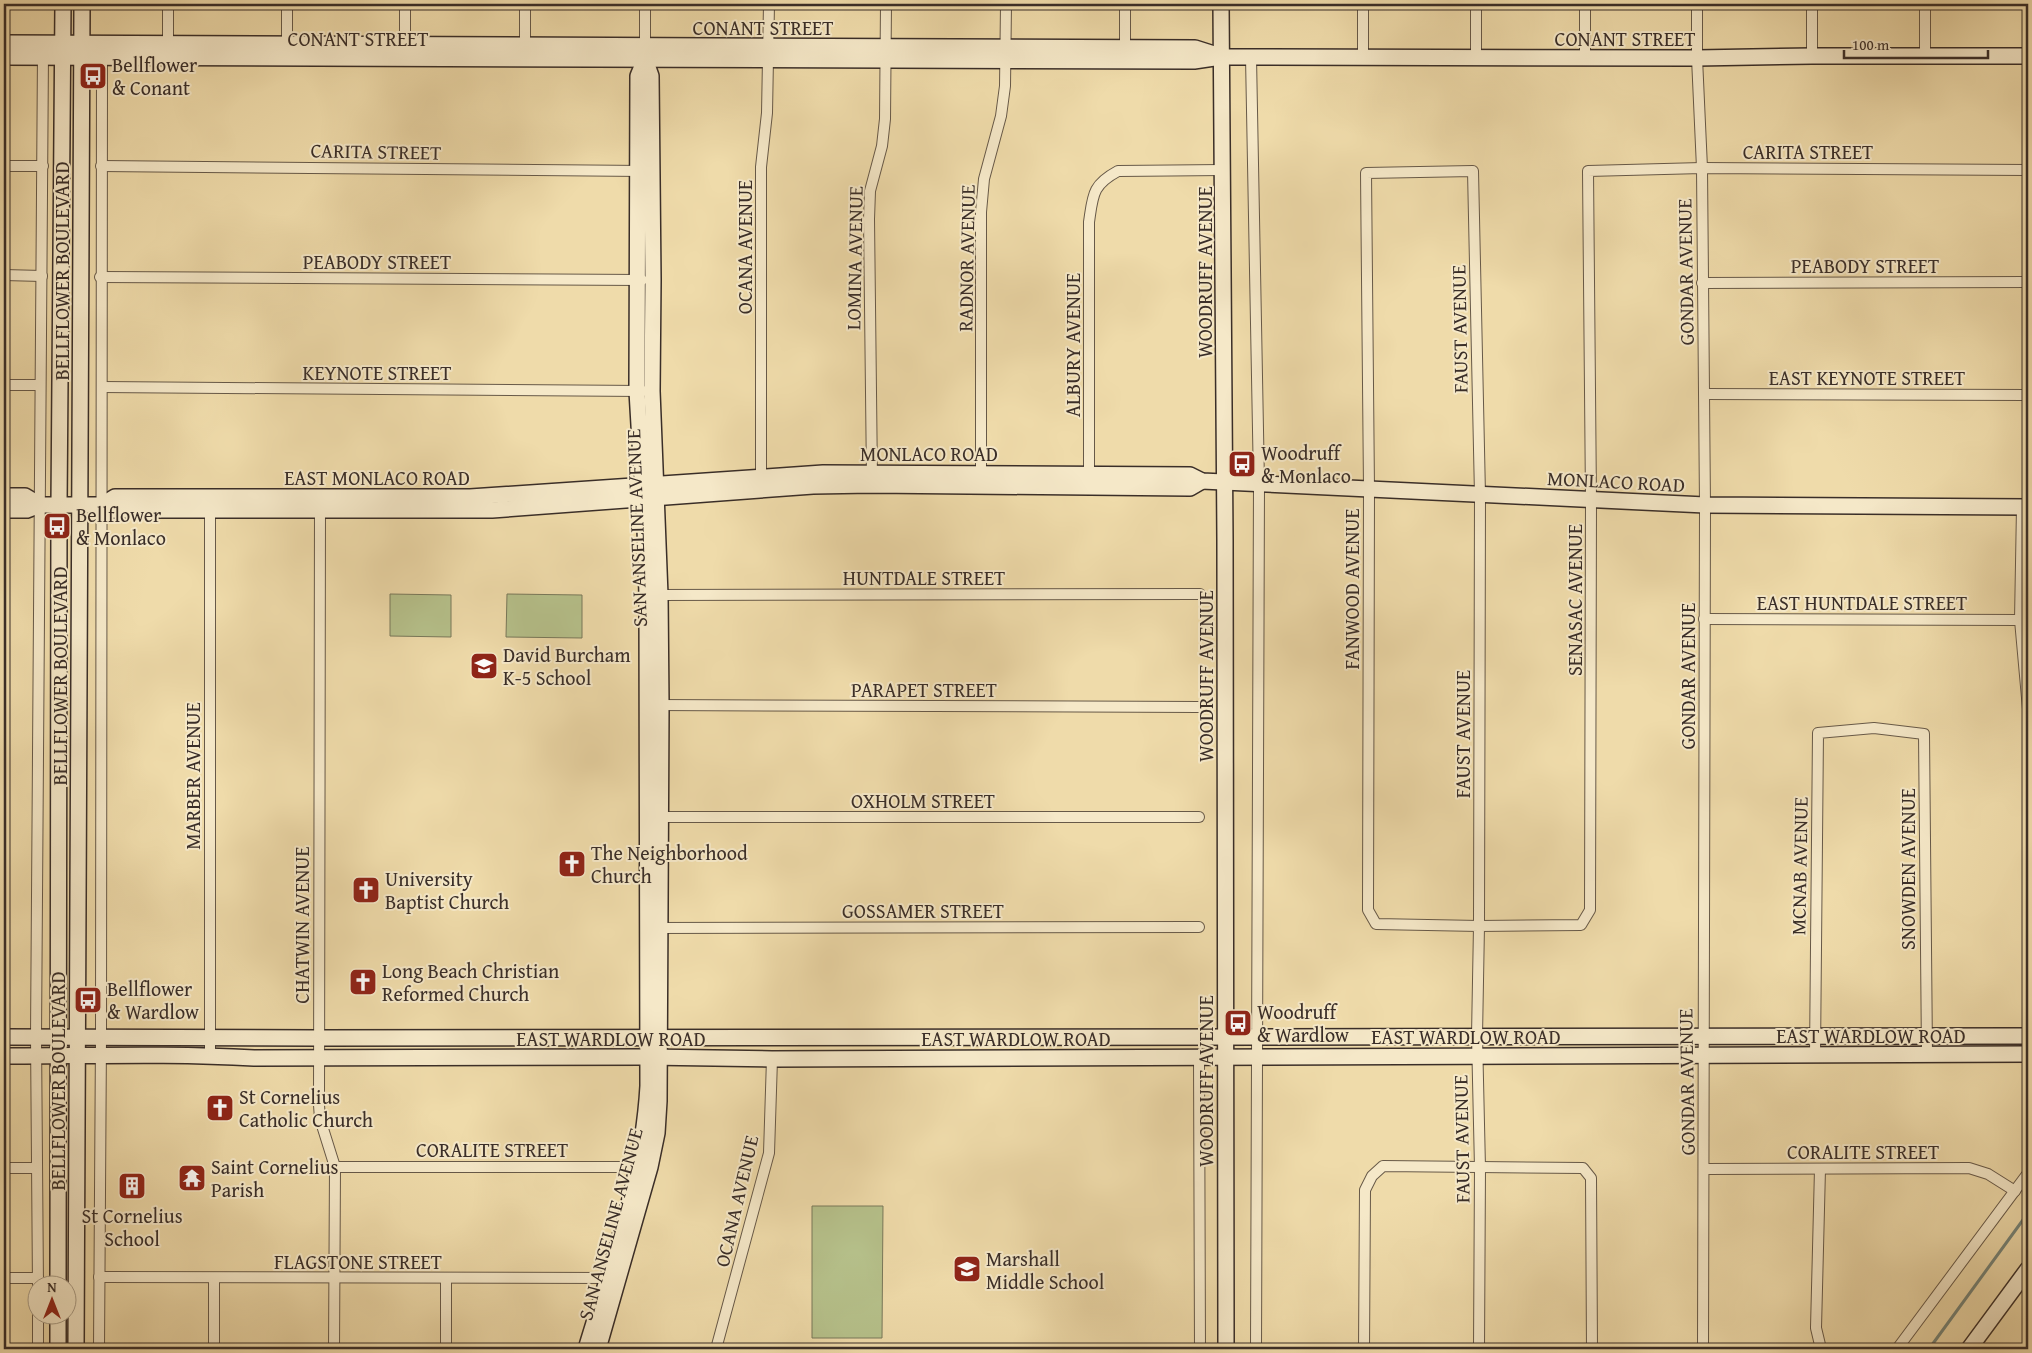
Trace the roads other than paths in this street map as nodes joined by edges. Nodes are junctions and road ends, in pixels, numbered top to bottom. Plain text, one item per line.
1 (63, 4) edge
2 (82, 4) edge
3 (168, 4) edge
4 (287, 4) edge
5 (405, 4) edge
6 (525, 4) edge
7 (645, 4) edge
8 (769, 4) edge
9 (886, 4) edge
10 (1006, 4) edge
11 (1125, 4) edge
12 (1221, 4) edge
13 (1363, 4) edge
14 (1476, 4) edge
15 (1585, 4) edge
16 (1697, 4) edge
17 (1812, 4) edge
18 (1925, 4) edge
19 (4, 43) edge
20 (43, 50) junction
21 (63, 50) junction
22 (82, 50) junction
23 (102, 50) junction
24 (168, 50) junction
25 (287, 51) junction
26 (405, 52) junction
27 (525, 52) junction
28 (645, 53) junction
29 (768, 53) junction
30 (886, 54) junction
31 (1006, 54) junction
32 (1125, 54) junction
33 (4, 56) edge
34 (1812, 56) junction
35 (1925, 56) junction
36 (2028, 56) edge
37 (1221, 57) junction
38 (1251, 57) junction
39 (1363, 57) junction
40 (1585, 57) junction
41 (1476, 58) junction
42 (1697, 58) junction
43 (4, 166) edge
44 (43, 166) junction
45 (101, 166) junction
46 (1702, 168) junction
47 (1223, 170) junction
48 (2028, 170) edge
49 (644, 171) junction
50 (1421, 171) joint
51 (1588, 171) joint
52 (4, 276) edge
53 (42, 276) junction
54 (100, 277) junction
55 (637, 280) junction
56 (653, 280) junction
57 (2028, 282) edge
58 (1702, 283) junction
59 (4, 385) edge
60 (40, 385) junction
61 (102, 387) junction
62 (644, 391) junction
63 (1705, 394) junction
64 (2028, 395) edge
65 (872, 478) junction
66 (981, 480) junction
67 (1089, 481) junction
68 (1224, 481) junction
69 (761, 483) junction
70 (1260, 483) junction
71 (1369, 489) junction
72 (649, 491) junction
73 (1480, 495) junction
74 (4, 496) edge
75 (1592, 500) junction
76 (210, 504) junction
77 (320, 504) junction
78 (40, 505) junction
79 (59, 505) junction
80 (79, 505) junction
81 (102, 505) junction
82 (1705, 505) junction
83 (2025, 507) edge
84 (4, 510) edge
85 (1200, 594) dead end
86 (654, 596) junction
87 (1704, 619) junction
88 (2020, 620) junction
89 (655, 706) junction
90 (1200, 707) dead end
91 (2028, 709) edge
92 (1874, 728) joint
93 (654, 817) junction
94 (1199, 817) dead end
95 (1479, 926) junction
96 (1199, 927) dead end
97 (654, 928) junction
98 (1477, 1036) junction
99 (1926, 1036) junction
100 (2028, 1036) edge
101 (4, 1037) edge
102 (36, 1037) junction
103 (58, 1037) junction
104 (76, 1037) junction
105 (101, 1037) junction
106 (654, 1037) junction
107 (1225, 1037) junction
108 (1256, 1037) junction
109 (1703, 1037) junction
110 (1815, 1037) junction
111 (210, 1038) junction
112 (319, 1038) junction
113 (428, 1038) junction
114 (536, 1038) junction
115 (101, 1054) junction
116 (2028, 1054) edge
117 (77, 1055) junction
118 (210, 1055) junction
119 (1703, 1055) junction
120 (1815, 1055) junction
121 (1927, 1055) junction
122 (4, 1056) edge
123 (37, 1056) junction
124 (59, 1056) junction
125 (1478, 1056) junction
126 (537, 1057) junction
127 (653, 1057) junction
128 (1225, 1057) junction
129 (1257, 1057) junction
130 (319, 1058) junction
131 (428, 1058) junction
132 (1199, 1058) junction
133 (772, 1059) junction
134 (335, 1166) junction
135 (644, 1167) junction
136 (4, 1168) edge
137 (36, 1168) junction
138 (1480, 1168) junction
139 (1705, 1169) junction
140 (1820, 1169) junction
141 (2028, 1173) edge
142 (2015, 1191) junction
143 (2028, 1269) edge
144 (38, 1276) edge
145 (58, 1276) edge
146 (99, 1277) junction
147 (4, 1278) edge
148 (334, 1278) junction
149 (446, 1278) junction
150 (613, 1278) junction
151 (214, 1279) junction
152 (28, 1281) edge
153 (38, 1326) edge
154 (58, 1326) edge
155 (38, 1349) edge
156 (58, 1349) edge
157 (76, 1349) edge
158 (98, 1349) edge
159 (214, 1349) edge
160 (334, 1349) edge
161 (446, 1349) edge
162 (586, 1349) edge
163 (598, 1349) edge
164 (716, 1349) edge
165 (1200, 1349) edge
166 (1226, 1349) edge
167 (1256, 1349) edge
168 (1364, 1349) edge
169 (1479, 1349) edge
170 (1592, 1349) edge
171 (1703, 1349) edge
172 (1821, 1349) edge
173 (1897, 1349) edge
174 (1969, 1349) edge

1 - 21 main road, BELLFLOWER BOULEVARD
2 - 22 main road, BELLFLOWER BOULEVARD
3 - 24 street
4 - 25 street
5 - 26 street
6 - 27 street
7 - 28 street, SAN ANSELINE AVENUE
8 - 29 street, OCANA AVENUE
9 - 30 street, LOMINA AVENUE
10 - 31 street, RADNOR AVENUE
11 - 32 street
12 - 37 main road, WOODRUFF AVENUE
13 - 39 street
14 - 41 street
15 - 40 street
16 - 42 street, GONDAR AVENUE
17 - 34 street
18 - 35 street
19 - 20 main road, CONANT STREET
20 - 21 main road, CONANT STREET
20 - 33 main road, CONANT STREET
20 - 44 street, BELLFLOWER BOULEVARD
21 - 22 main road, CONANT STREET
21 - 79 main road, BELLFLOWER BOULEVARD
22 - 23 main road, CONANT STREET
22 - 80 main road, BELLFLOWER BOULEVARD
23 - 24 main road, CONANT STREET
23 - 45 street, BELLFLOWER BOULEVARD
24 - 25 main road, CONANT STREET
25 - 26 main road, CONANT STREET
26 - 27 main road, CONANT STREET
27 - 28 main road, CONANT STREET
28 - 29 main road, CONANT STREET
28 - 49 main road, SAN ANSELINE AVENUE
29 - 30 main road, CONANT STREET
29 - 69 street, OCANA AVENUE
30 - 31 main road, CONANT STREET
30 - 65 street, LOMINA AVENUE
31 - 32 main road, CONANT STREET
31 - 66 street, RADNOR AVENUE
32 - 37 main road, CONANT STREET
34 - 35 main road, CONANT STREET
34 - 42 main road, CONANT STREET
35 - 36 main road, CONANT STREET
37 - 38 main road, CONANT STREET
37 - 47 main road, WOODRUFF AVENUE
38 - 39 main road, CONANT STREET
38 - 70 street
39 - 41 main road, CONANT STREET
40 - 41 main road, CONANT STREET
40 - 42 main road, CONANT STREET
42 - 46 street, GONDAR AVENUE
43 - 44 street
44 - 53 street, BELLFLOWER BOULEVARD
45 - 49 street, CARITA STREET
45 - 54 street, BELLFLOWER BOULEVARD
46 - 48 street, CARITA STREET
46 - 51 street, CARITA STREET
46 - 58 street, GONDAR AVENUE
47 - 67 street, ALBURY AVENUE
47 - 68 main road, WOODRUFF AVENUE
49 - 55 main road, SAN ANSELINE AVENUE
49 - 56 main road, SAN ANSELINE AVENUE
50 - 71 street, FANWOOD AVENUE
50 - 73 street, FAUST AVENUE
51 - 75 street, SENASAC AVENUE
52 - 53 street
53 - 60 street, BELLFLOWER BOULEVARD
54 - 55 street, PEABODY STREET
54 - 61 street, BELLFLOWER BOULEVARD
55 - 56 street, PEABODY STREET
55 - 62 main road, SAN ANSELINE AVENUE
56 - 62 main road, SAN ANSELINE AVENUE
57 - 58 street, PEABODY STREET
58 - 63 street, GONDAR AVENUE
59 - 60 street
60 - 78 street, BELLFLOWER BOULEVARD
61 - 62 street, KEYNOTE STREET
61 - 81 street, BELLFLOWER BOULEVARD
62 - 72 main road, SAN ANSELINE AVENUE
63 - 64 street, EAST KEYNOTE STREET
63 - 82 street, GONDAR AVENUE
65 - 66 main road, MONLACO ROAD
65 - 69 main road, MONLACO ROAD
66 - 67 main road, MONLACO ROAD
67 - 68 main road, MONLACO ROAD
68 - 70 main road, MONLACO ROAD
68 - 107 main road, WOODRUFF AVENUE
69 - 72 main road, MONLACO ROAD
70 - 71 main road, MONLACO ROAD
70 - 108 street
71 - 73 main road, MONLACO ROAD
71 - 95 street, FANWOOD AVENUE
72 - 77 main road, EAST MONLACO ROAD
72 - 86 main road, SAN ANSELINE AVENUE
73 - 75 main road, MONLACO ROAD
73 - 95 street, FAUST AVENUE
74 - 78 main road
75 - 82 main road, MONLACO ROAD
75 - 95 street, SENASAC AVENUE
76 - 77 main road, EAST MONLACO ROAD
76 - 81 main road, EAST MONLACO ROAD
76 - 111 street, MARBER AVENUE
77 - 112 street, CHATWIN AVENUE
78 - 79 main road, EAST MONLACO ROAD
78 - 84 main road, EAST MONLACO ROAD
78 - 102 street, BELLFLOWER BOULEVARD
79 - 80 main road, EAST MONLACO ROAD
79 - 103 main road, BELLFLOWER BOULEVARD
80 - 81 main road, EAST MONLACO ROAD
80 - 104 main road, BELLFLOWER BOULEVARD
81 - 105 street, BELLFLOWER BOULEVARD
82 - 83 main road, MONLACO ROAD
82 - 87 street, GONDAR AVENUE
83 - 88 street
85 - 86 street, HUNTDALE STREET
86 - 89 main road, SAN ANSELINE AVENUE
87 - 88 street, EAST HUNTDALE STREET
87 - 109 street, GONDAR AVENUE
88 - 91 street
89 - 90 street, PARAPET STREET
89 - 93 main road, SAN ANSELINE AVENUE
92 - 99 street, SNOWDEN AVENUE
92 - 110 street, MCNAB AVENUE
93 - 94 street, OXHOLM STREET
93 - 97 main road, SAN ANSELINE AVENUE
95 - 98 street, FAUST AVENUE
96 - 97 street, GOSSAMER STREET
97 - 106 main road, SAN ANSELINE AVENUE
98 - 108 main road, EAST WARDLOW ROAD
98 - 109 main road, EAST WARDLOW ROAD
98 - 125 street, FAUST AVENUE
99 - 100 main road, EAST WARDLOW ROAD
99 - 110 main road, EAST WARDLOW ROAD
99 - 121 street, SNOWDEN AVENUE
101 - 102 main road, EAST WARDLOW ROAD
102 - 103 main road, EAST WARDLOW ROAD
102 - 123 street, BELLFLOWER BOULEVARD
103 - 104 main road, EAST WARDLOW ROAD
103 - 124 main road, BELLFLOWER BOULEVARD
104 - 105 main road, EAST WARDLOW ROAD
104 - 117 main road, BELLFLOWER BOULEVARD
105 - 111 main road, EAST WARDLOW ROAD
105 - 115 street, BELLFLOWER BOULEVARD
106 - 107 main road, EAST WARDLOW ROAD
106 - 114 main road, EAST WARDLOW ROAD
106 - 127 main road, SAN ANSELINE AVENUE
107 - 108 main road, EAST WARDLOW ROAD
107 - 128 main road, WOODRUFF AVENUE
108 - 129 street
109 - 110 main road, EAST WARDLOW ROAD
109 - 119 street, GONDAR AVENUE
110 - 120 street, MCNAB AVENUE
111 - 112 main road, EAST WARDLOW ROAD
111 - 118 street, MARBER AVENUE
112 - 113 main road, EAST WARDLOW ROAD
112 - 130 street, CHATWIN AVENUE
113 - 114 main road, EAST WARDLOW ROAD
113 - 131 main road
114 - 126 main road
115 - 117 main road, EAST WARDLOW ROAD
115 - 118 main road, EAST WARDLOW ROAD
115 - 146 street, BELLFLOWER BOULEVARD
116 - 121 main road, EAST WARDLOW ROAD
117 - 124 main road, EAST WARDLOW ROAD
117 - 157 main road, BELLFLOWER BOULEVARD
118 - 130 main road, EAST WARDLOW ROAD
119 - 120 main road, EAST WARDLOW ROAD
119 - 125 main road, EAST WARDLOW ROAD
119 - 139 street, GONDAR AVENUE
120 - 121 main road, EAST WARDLOW ROAD
122 - 123 main road, EAST WARDLOW ROAD
123 - 124 main road, EAST WARDLOW ROAD
123 - 137 street, BELLFLOWER BOULEVARD
124 - 145 main road, BELLFLOWER BOULEVARD
125 - 129 main road, EAST WARDLOW ROAD
125 - 138 street, FAUST AVENUE
126 - 127 main road, EAST WARDLOW ROAD
126 - 131 main road, EAST WARDLOW ROAD
127 - 133 main road, EAST WARDLOW ROAD
127 - 135 main road, SAN ANSELINE AVENUE
128 - 129 main road, EAST WARDLOW ROAD
128 - 132 main road, EAST WARDLOW ROAD
128 - 166 main road, WOODRUFF AVENUE
129 - 167 street
130 - 131 main road, EAST WARDLOW ROAD
130 - 134 street, CHATWIN AVENUE
132 - 133 main road, EAST WARDLOW ROAD
132 - 165 street, WOODRUFF AVENUE
133 - 164 street, OCANA AVENUE
134 - 135 street, CORALITE STREET
134 - 148 street, CHATWIN AVENUE
135 - 150 main road, SAN ANSELINE AVENUE
136 - 137 street
137 - 144 street, BELLFLOWER BOULEVARD
138 - 168 street
138 - 169 street, FAUST AVENUE
138 - 170 street
139 - 140 street, CORALITE STREET
139 - 171 street, GONDAR AVENUE
140 - 142 street, CORALITE STREET
140 - 172 street
141 - 142 street
142 - 173 street
143 - 174 main road
146 - 151 street, FLAGSTONE STREET
146 - 158 street, BELLFLOWER BOULEVARD
147 - 152 street
148 - 149 street, FLAGSTONE STREET
148 - 151 street, FLAGSTONE STREET
148 - 160 street, CHATWIN AVENUE
149 - 150 street, FLAGSTONE STREET
149 - 161 street
150 - 162 main road, SAN ANSELINE AVENUE
150 - 163 main road, SAN ANSELINE AVENUE
151 - 159 street
153 - 155 street
154 - 156 main road

